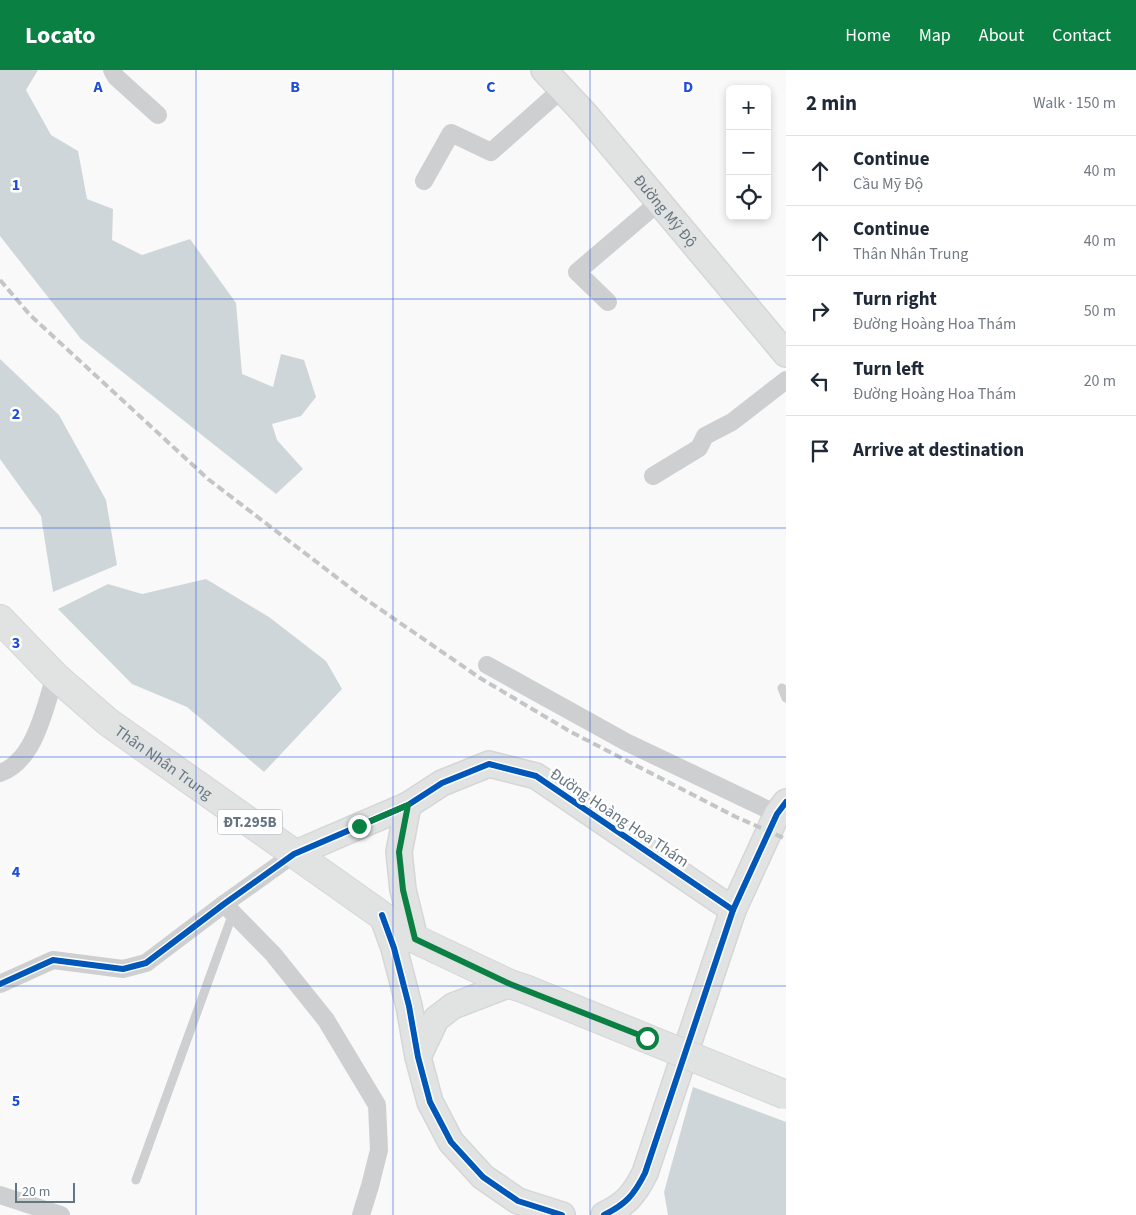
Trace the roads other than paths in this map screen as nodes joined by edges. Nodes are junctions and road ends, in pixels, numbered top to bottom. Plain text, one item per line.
1 (112, 70) edge
2 (544, 70) edge
3 (562, 89) junction
4 (158, 115) dead end
5 (424, 181) dead end
6 (659, 202) junction
7 (608, 302) dead end
8 (786, 354) edge
9 (786, 380) edge
10 (653, 476) dead end
11 (0, 619) edge
12 (487, 665) dead end
13 (55, 676) junction
14 (782, 688) dead end
15 (786, 698) edge
16 (0, 773) edge
17 (408, 805) junction
18 (782, 808) edge
19 (294, 854) junction
20 (228, 908) junction
21 (733, 910) junction
22 (382, 915) junction
23 (415, 939) junction
24 (0, 984) edge
25 (517, 987) junction
26 (418, 1057) junction
27 (786, 1094) edge
28 (136, 1180) dead end
29 (0, 1195) edge
30 (61, 1215) edge
31 (361, 1215) edge
32 (562, 1215) edge
33 (604, 1215) edge

1 - 4 street
2 - 3 street, Đường Mỹ Độ
3 - 5 street
3 - 6 street, Đường Mỹ Độ
6 - 7 street
6 - 8 street, Đường Mỹ Độ
9 - 10 street
11 - 13 main road, Thân Nhân Trung / ĐT.295B
12 - 18 street
13 - 16 street
13 - 19 main road, Thân Nhân Trung / ĐT.295B
14 - 15 lane
17 - 19 street, Đường Hoàng Hoa Thám
17 - 21 street, Đường Hoàng Hoa Thám
17 - 23 street
18 - 21 street
19 - 20 street
19 - 22 main road, Thân Nhân Trung / ĐT.295B
20 - 24 street
20 - 28 lane
20 - 31 street
21 - 33 street
22 - 23 main road, Thân Nhân Trung / ĐT.295B
22 - 26 street
23 - 25 main road, Thân Nhân Trung / ĐT.295B
25 - 26 street
25 - 27 main road, ĐT.295B, bridge
26 - 32 street
29 - 30 street

